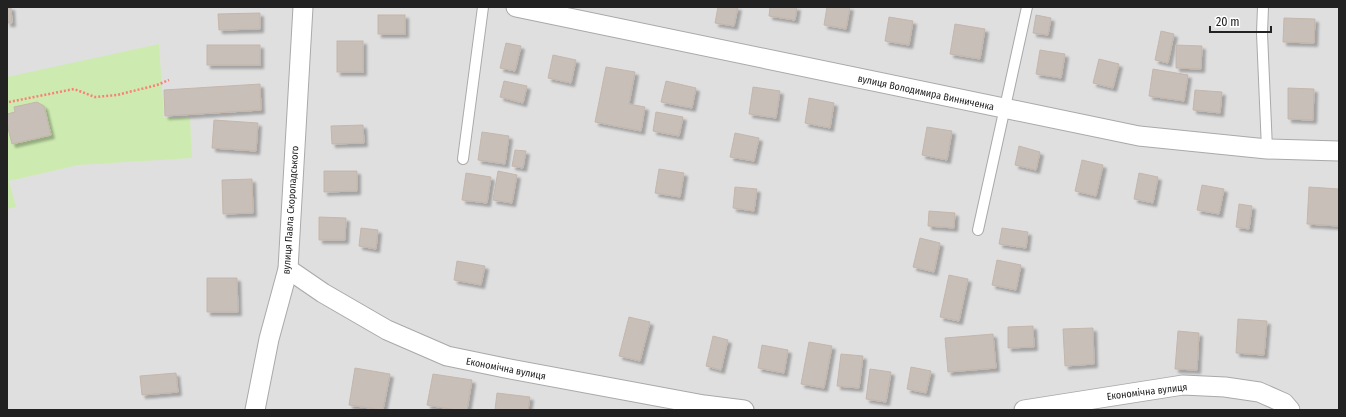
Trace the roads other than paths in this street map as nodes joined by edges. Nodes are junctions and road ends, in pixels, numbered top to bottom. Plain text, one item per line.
1 (303, 7) edge
2 (483, 7) edge
3 (516, 7) edge
4 (1027, 7) edge
5 (1264, 7) edge
6 (1006, 108) junction
7 (1267, 150) junction
8 (1339, 151) edge
9 (463, 159) dead end
10 (978, 230) dead end
11 (288, 269) junction
12 (703, 408) edge
13 (255, 410) edge
14 (744, 410) edge
15 (1024, 410) edge
16 (1290, 410) edge

1 - 11 street, вулиця Павла Скоропадського
2 - 9 lane
3 - 6 street, вулиця Володимира Винниченка
4 - 6 lane
5 - 7 lane
6 - 7 street, вулиця Володимира Винниченка
6 - 10 lane
7 - 8 street, вулиця Володимира Винниченка
11 - 12 street, Економічна вулиця
11 - 13 street, вулиця Павла Скоропадського
12 - 14 street, Економічна вулиця
15 - 16 street, Економічна вулиця

